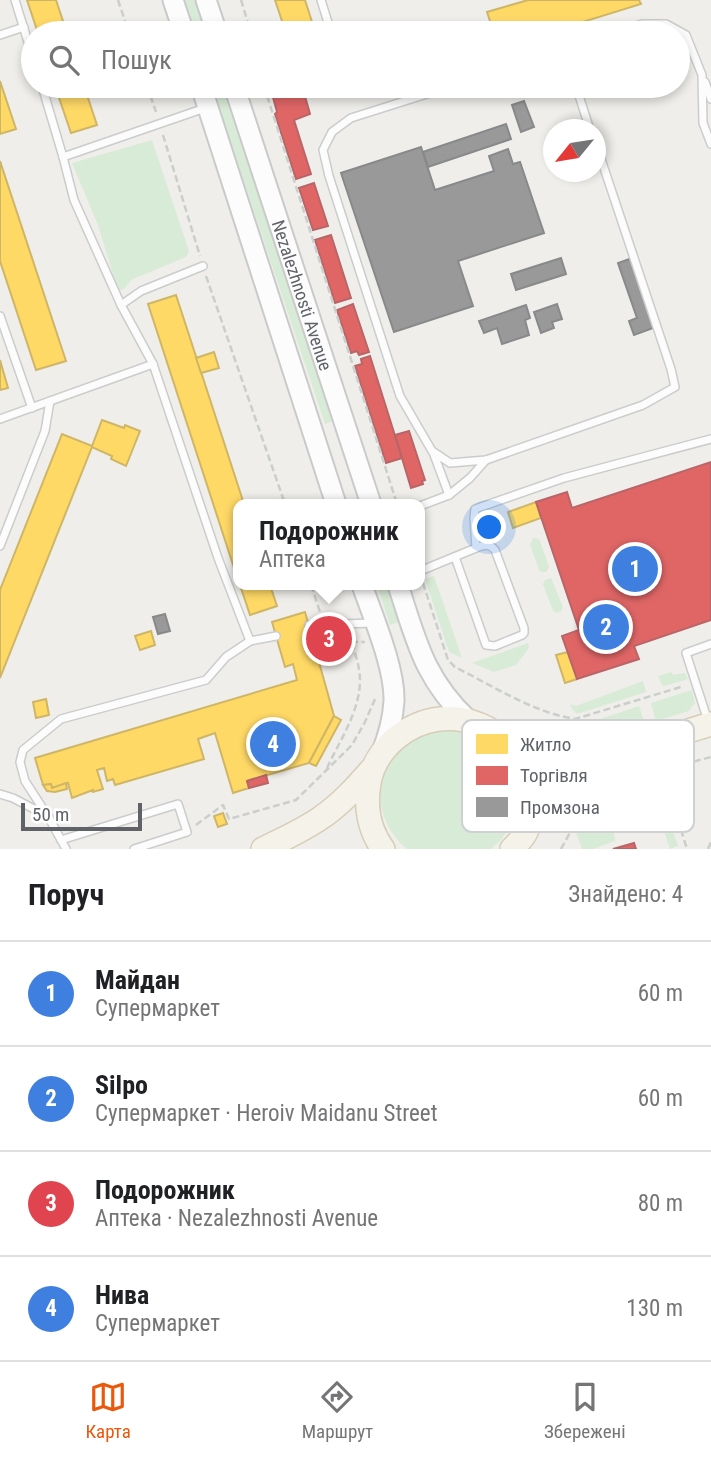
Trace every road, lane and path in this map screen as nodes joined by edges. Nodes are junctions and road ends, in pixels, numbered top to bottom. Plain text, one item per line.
1 (15, 0) edge
2 (118, 0) edge
3 (173, 0) edge
4 (206, 0) edge
5 (241, 0) edge
6 (321, 0) edge
7 (22, 21) edge
8 (125, 21) edge
9 (180, 21) edge
10 (213, 21) edge
11 (247, 21) edge
12 (328, 21) edge
13 (21, 28) edge
14 (0, 35) edge
15 (690, 45) edge
16 (702, 75) junction
17 (46, 98) edge
18 (151, 98) edge
19 (205, 98) edge
20 (238, 98) edge
21 (268, 98) edge
22 (414, 98) edge
23 (580, 98) edge
24 (711, 99) edge
25 (208, 107) junction
26 (586, 119) edge
27 (160, 125) junction
28 (711, 144) edge
29 (64, 157) junction
30 (606, 174) edge
31 (203, 266) junction
32 (121, 305) junction
33 (0, 316) edge
34 (153, 364) junction
35 (50, 401) junction
36 (32, 408) junction
37 (0, 419) edge
38 (711, 439) edge
39 (432, 451) junction
40 (486, 460) junction
41 (449, 495) junction
42 (283, 499) edge
43 (334, 499) edge
44 (369, 499) edge
45 (395, 499) edge
46 (425, 504) edge
47 (0, 546) edge
48 (476, 548) junction
49 (455, 557) junction
50 (425, 570) edge
51 (425, 588) edge
52 (314, 590) edge
53 (363, 590) edge
54 (400, 590) edge
55 (309, 625) dead end
56 (324, 625) junction
57 (374, 635) junction
58 (276, 636) dead end
59 (250, 641) junction
60 (352, 642) junction
61 (711, 645) edge
62 (695, 683) junction
63 (375, 699) dead end
64 (462, 720) edge
65 (468, 720) edge
66 (710, 724) edge
67 (711, 757) edge
68 (377, 761) junction
69 (694, 762) edge
70 (326, 771) junction
71 (0, 794) edge
72 (49, 818) junction
73 (187, 832) junction
74 (525, 832) edge
75 (570, 832) edge
76 (682, 832) edge
77 (61, 840) junction
78 (711, 842) edge
79 (66, 849) edge
80 (134, 849) edge
81 (262, 849) edge
82 (383, 849) edge
83 (512, 849) edge
84 (561, 849) edge
85 (687, 849) edge
86 (708, 849) edge

1 - 7 lane
2 - 8 path
3 - 9 main road
4 - 10 main road
5 - 11 path
6 - 12 lane
13 - 14 lane
15 - 16 lane
16 - 24 lane
16 - 28 lane
17 - 29 lane
18 - 27 path
19 - 25 main road, Nezalezhnosti Avenue
20 - 44 main road, Nezalezhnosti Avenue
21 - 45 path
22 - 39 lane
23 - 26 lane
25 - 27 lane
25 - 43 main road, Nezalezhnosti Avenue
27 - 29 lane
27 - 31 path
29 - 32 lane
30 - 40 lane
31 - 32 lane
31 - 42 path
32 - 34 lane
33 - 36 lane
34 - 35 lane
34 - 59 lane
35 - 36 lane
35 - 47 lane
36 - 37 lane
38 - 48 lane
39 - 40 lane
39 - 41 lane
40 - 41 lane
41 - 46 lane
48 - 49 lane
48 - 49 lane
49 - 50 lane
51 - 62 path
52 - 56 path
53 - 57 main road
54 - 65 main road
55 - 56 lane
56 - 57 lane
56 - 60 path
57 - 60 path
57 - 68 main road
58 - 59 lane
59 - 72 lane
60 - 70 path
61 - 62 lane
62 - 66 lane
63 - 70 path
64 - 68 main road
67 - 69 path
68 - 81 main road
68 - 82 main road
70 - 73 path
71 - 72 lane
72 - 77 lane
73 - 77 lane
73 - 80 lane
74 - 83 main road
75 - 84 path
76 - 85 path
77 - 79 lane
78 - 86 path

